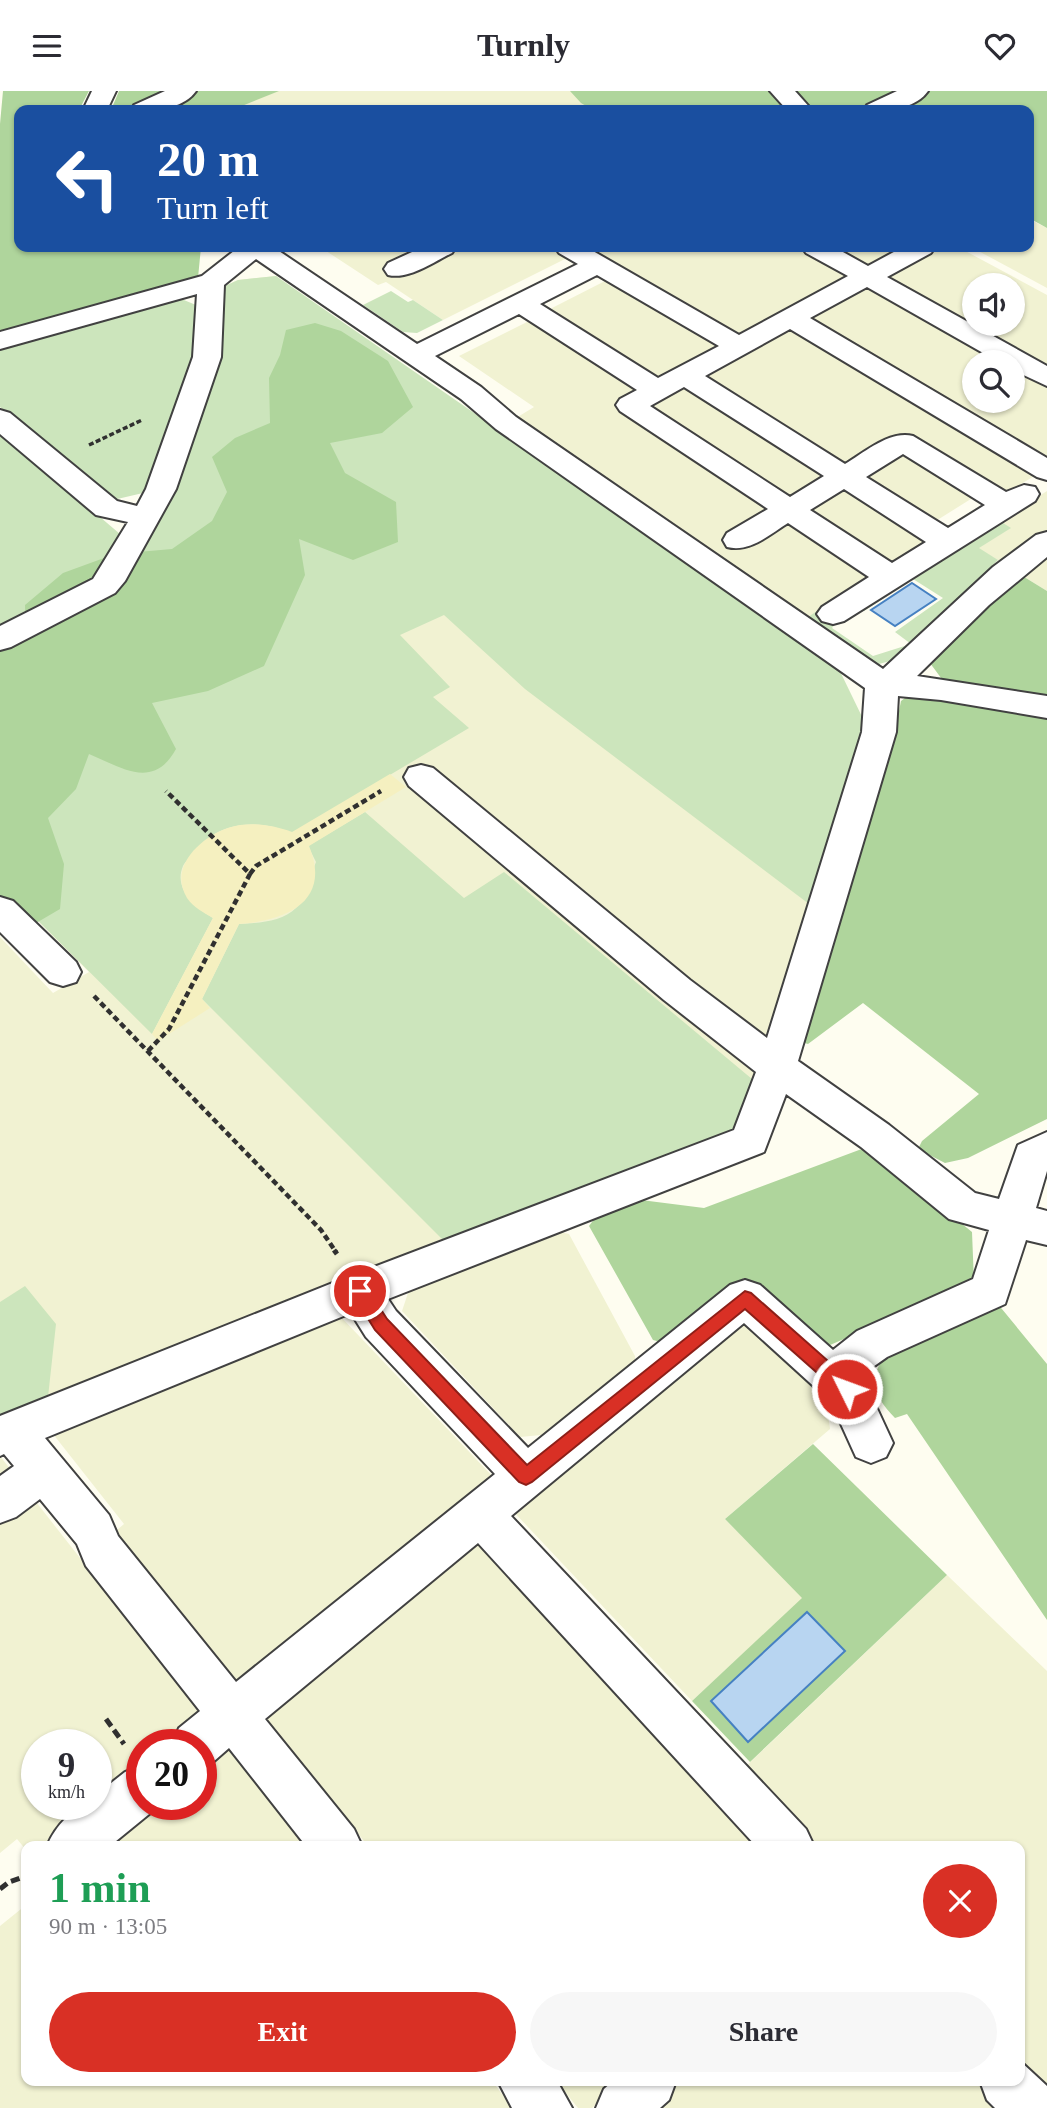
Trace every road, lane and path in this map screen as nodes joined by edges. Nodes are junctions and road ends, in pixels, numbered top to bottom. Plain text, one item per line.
1 (184, 91) edge
2 (782, 91) edge
3 (916, 91) edge
4 (154, 105) edge
5 (795, 105) edge
6 (887, 105) edge
7 (249, 252) edge
8 (262, 252) edge
9 (433, 252) edge
10 (577, 252) edge
11 (824, 252) edge
12 (913, 252) edge
13 (598, 264) junction
14 (397, 269) dead end
15 (867, 276) junction
16 (211, 282) junction
17 (520, 303) junction
18 (790, 318) junction
19 (0, 341) edge
20 (738, 346) junction
21 (415, 355) junction
22 (685, 375) junction
23 (1047, 378) edge
24 (657, 390) junction
25 (193, 396) junction
26 (0, 419) edge
27 (52, 463) junction
28 (1047, 471) edge
29 (845, 477) junction
30 (1047, 479) edge
31 (1006, 505) junction
32 (789, 510) junction
33 (145, 517) junction
34 (738, 540) dead end
35 (948, 542) junction
36 (1047, 542) edge
37 (891, 577) junction
38 (833, 614) dead end
39 (0, 639) edge
40 (882, 684) junction
41 (1047, 707) edge
42 (421, 777) joint
43 (166, 790) dead end
44 (250, 874) junction
45 (0, 910) edge
46 (63, 972) joint
47 (148, 1051) junction
48 (777, 1067) junction
49 (1047, 1148) edge
50 (1030, 1224) edge
51 (360, 1291) junction
52 (847, 1389) junction
53 (6, 1434) edge
54 (870, 1443) dead end
55 (44, 1470) junction
56 (526, 1476) junction
57 (0, 1502) edge
58 (480, 1514) junction
59 (232, 1715) junction
60 (215, 1729) edge
61 (126, 1802) edge
62 (78, 1841) edge
63 (333, 1841) edge
64 (784, 1841) edge
65 (21, 1878) edge
66 (0, 1889) edge
67 (528, 2086) edge
68 (645, 2086) edge
69 (1011, 2086) edge
70 (545, 2108) edge
71 (623, 2108) edge
72 (1031, 2108) edge

1 - 4 lane
2 - 5 lane
3 - 6 lane
7 - 16 lane
8 - 21 lane
9 - 14 lane
10 - 13 lane
11 - 15 lane
12 - 15 lane
13 - 17 lane
13 - 20 lane
15 - 18 lane
15 - 23 lane
16 - 19 lane
16 - 25 lane
17 - 21 lane
17 - 24 lane
18 - 20 lane
18 - 28 lane
20 - 22 lane
21 - 40 lane
22 - 24 lane
22 - 29 lane
24 - 32 lane
25 - 27 path
25 - 33 lane
26 - 27 lane
27 - 33 lane
29 - 31 lane
29 - 32 lane
29 - 35 lane
30 - 31 lane
31 - 35 lane
32 - 34 lane
32 - 37 lane
33 - 39 lane
35 - 37 lane
36 - 40 lane
37 - 38 lane
40 - 41 lane
40 - 48 lane
42 - 44 path
42 - 48 lane
43 - 44 path
44 - 47 path
45 - 46 lane
46 - 47 path
47 - 51 path
48 - 50 lane
48 - 51 lane
49 - 50 lane
50 - 52 lane
51 - 53 lane
51 - 56 lane
52 - 54 lane
52 - 56 lane
53 - 55 lane
55 - 57 lane
55 - 59 lane
56 - 58 lane
58 - 59 lane
58 - 64 lane
59 - 60 lane
59 - 63 lane
61 - 62 lane
65 - 66 path
67 - 70 lane
68 - 71 lane
69 - 72 lane

